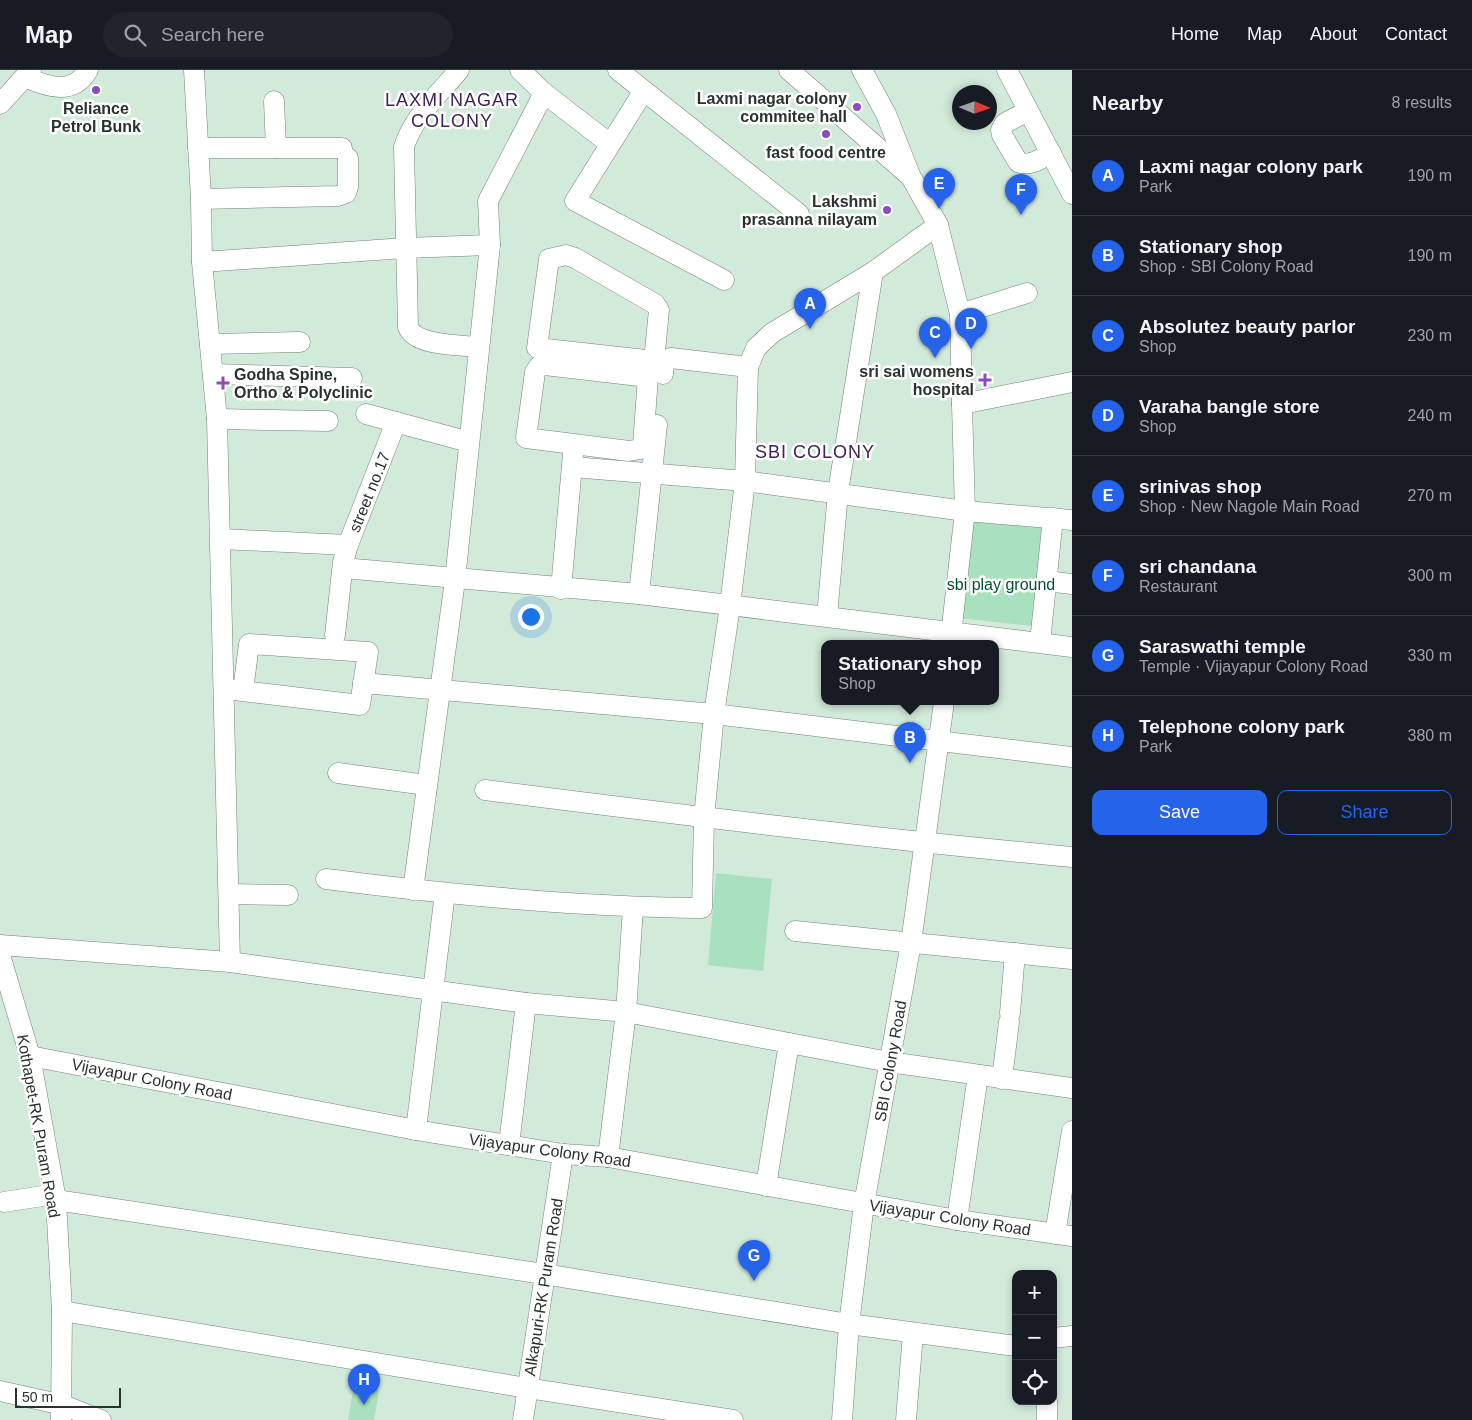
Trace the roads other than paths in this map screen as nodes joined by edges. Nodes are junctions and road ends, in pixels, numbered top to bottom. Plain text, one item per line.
1 (88, 70) edge
2 (194, 70) edge
3 (459, 70) edge
4 (520, 70) edge
5 (618, 70) edge
6 (789, 70) edge
7 (862, 70) edge
8 (1007, 70) edge
9 (28, 73) edge
10 (643, 92) junction
11 (544, 93) junction
12 (274, 101) dead end
13 (0, 104) edge
14 (1028, 111) junction
15 (610, 144) junction
16 (198, 148) junction
17 (276, 148) junction
18 (1051, 153) junction
19 (911, 177) junction
20 (1072, 194) edge
21 (201, 199) junction
22 (799, 214) dead end
23 (938, 225) junction
24 (490, 245) junction
25 (405, 248) junction
26 (202, 262) junction
27 (873, 272) junction
28 (724, 280) dead end
29 (1027, 293) dead end
30 (960, 314) junction
31 (300, 342) dead end
32 (210, 344) junction
33 (479, 347) junction
34 (659, 362) junction
35 (748, 367) junction
36 (213, 374) junction
37 (352, 378) dead end
38 (1072, 382) edge
39 (962, 404) junction
40 (366, 414) dead end
41 (217, 419) junction
42 (328, 422) dead end
43 (396, 422) junction
44 (469, 442) junction
45 (574, 446) junction
46 (629, 451) junction
47 (572, 467) junction
48 (628, 472) junction
49 (652, 474) junction
50 (744, 481) junction
51 (838, 492) junction
52 (965, 511) junction
53 (1062, 519) edge
54 (221, 539) junction
55 (345, 558) junction
56 (455, 580) junction
57 (1046, 581) junction
58 (1072, 584) edge
59 (561, 589) junction
60 (639, 594) junction
61 (730, 606) junction
62 (827, 616) junction
63 (335, 635) dead end
64 (951, 638) edge
65 (996, 640) edge
66 (999, 640) edge
67 (1040, 642) junction
68 (1072, 647) edge
69 (234, 680) junction
70 (363, 682) junction
71 (438, 688) junction
72 (944, 705) edge
73 (714, 714) junction
74 (939, 742) junction
75 (1072, 757) edge
76 (338, 773) dead end
77 (426, 785) junction
78 (485, 790) dead end
79 (704, 818) junction
80 (923, 844) junction
81 (1072, 857) edge
82 (326, 879) dead end
83 (413, 890) junction
84 (445, 893) junction
85 (229, 894) junction
86 (288, 895) dead end
87 (633, 908) junction
88 (795, 931) dead end
89 (911, 943) junction
90 (0, 945) edge
91 (1015, 953) junction
92 (0, 955) edge
93 (1072, 959) edge
94 (230, 962) junction
95 (432, 991) junction
96 (526, 1003) junction
97 (626, 1012) junction
98 (789, 1043) junction
99 (30, 1056) junction
100 (889, 1062) junction
101 (978, 1075) junction
102 (1002, 1079) junction
103 (1072, 1088) edge
104 (416, 1130) junction
105 (1072, 1131) edge
106 (508, 1145) junction
107 (563, 1154) junction
108 (608, 1157) junction
109 (766, 1186) junction
110 (55, 1197) junction
111 (4, 1202) dead end
112 (864, 1204) junction
113 (957, 1220) junction
114 (1063, 1235) edge
115 (544, 1274) junction
116 (62, 1311) junction
117 (848, 1324) junction
118 (913, 1333) junction
119 (1072, 1336) edge
120 (1057, 1338) edge
121 (1012, 1345) edge
122 (527, 1388) junction
123 (0, 1391) edge
124 (1047, 1405) edge
125 (62, 1413) edge
126 (101, 1420) edge
127 (523, 1420) edge
128 (734, 1420) edge
129 (842, 1420) edge
130 (906, 1420) edge
131 (1047, 1420) edge

1 - 9 street
2 - 16 street
3 - 25 street
4 - 11 street
5 - 10 street
6 - 19 street
7 - 19 street
8 - 14 street
9 - 13 street
10 - 15 street
10 - 22 street
11 - 15 street
11 - 24 street
12 - 17 street
14 - 18 street
14 - 18 street
15 - 28 street
16 - 17 street
16 - 21 street
17 - 21 street
18 - 20 street
19 - 23 street
21 - 26 street
23 - 27 street
23 - 30 street
24 - 25 street
24 - 33 street
25 - 26 street
25 - 33 street
26 - 32 street
27 - 35 street
27 - 51 street
29 - 30 street
30 - 39 street
31 - 32 street
32 - 36 street
33 - 44 street
34 - 34 street
34 - 35 street
34 - 49 street
35 - 50 street
36 - 37 street
36 - 41 street
38 - 39 street
39 - 52 street
40 - 43 street
41 - 42 street
41 - 54 street
43 - 44 street
43 - 55 street, street no.17
44 - 56 street
45 - 46 street
45 - 46 street
45 - 47 street
46 - 48 street
47 - 48 street
47 - 59 street
48 - 49 street
49 - 50 street
49 - 60 street
50 - 51 street
50 - 61 street
51 - 52 street
51 - 62 street
52 - 53 street
52 - 64 street
53 - 57 street
54 - 55 street
54 - 69 street
55 - 56 street
55 - 63 street, street no.17
56 - 59 street
56 - 71 street
57 - 58 street
57 - 67 street
59 - 60 street
60 - 61 street
61 - 62 street
61 - 73 street
62 - 64 street
64 - 65 street
66 - 67 street
67 - 68 street
69 - 70 street
69 - 70 street
69 - 85 street
70 - 71 street
71 - 73 street
71 - 77 street
72 - 74 street, SBI Colony Road
73 - 74 street
73 - 79 street
74 - 75 street
74 - 80 street, SBI Colony Road
76 - 77 street
77 - 83 street
78 - 79 street
79 - 80 street
79 - 87 street
80 - 81 street
80 - 89 street, SBI Colony Road
82 - 83 street
83 - 84 street
84 - 87 street
84 - 95 street
85 - 86 street
85 - 94 street
87 - 97 street
88 - 89 street
89 - 91 street
89 - 100 street, SBI Colony Road
90 - 94 street
91 - 93 street
91 - 102 street
92 - 99 street, Kothapet-RK Puram Road
94 - 95 street
95 - 96 street
95 - 104 street
96 - 97 street
96 - 106 street
97 - 98 street
97 - 108 street
98 - 100 street
98 - 109 street
99 - 104 street, Vijayapur Colony Road
99 - 110 street, Kothapet-RK Puram Road
100 - 101 street
100 - 112 street, SBI Colony Road
101 - 102 street
101 - 113 street
102 - 103 street
104 - 106 street, Vijayapur Colony Road
105 - 114 street
106 - 107 street, Vijayapur Colony Road
107 - 108 street, Vijayapur Colony Road
107 - 115 street, Alkapuri-RK Puram Road
108 - 109 street, Vijayapur Colony Road
109 - 112 street, Vijayapur Colony Road
110 - 111 street
110 - 115 street
110 - 116 street, Kothapet-RK Puram Road
112 - 113 street, Vijayapur Colony Road
112 - 117 street, SBI Colony Road
113 - 114 street, Vijayapur Colony Road
115 - 117 street
115 - 122 street, Alkapuri-RK Puram Road
116 - 122 street
116 - 125 street, Kothapet-RK Puram Road
117 - 118 street
117 - 129 street, SBI Colony Road
118 - 121 street
118 - 130 street
119 - 120 street
122 - 127 street, Alkapuri-RK Puram Road
122 - 128 street
123 - 125 street
124 - 131 street
125 - 126 street

